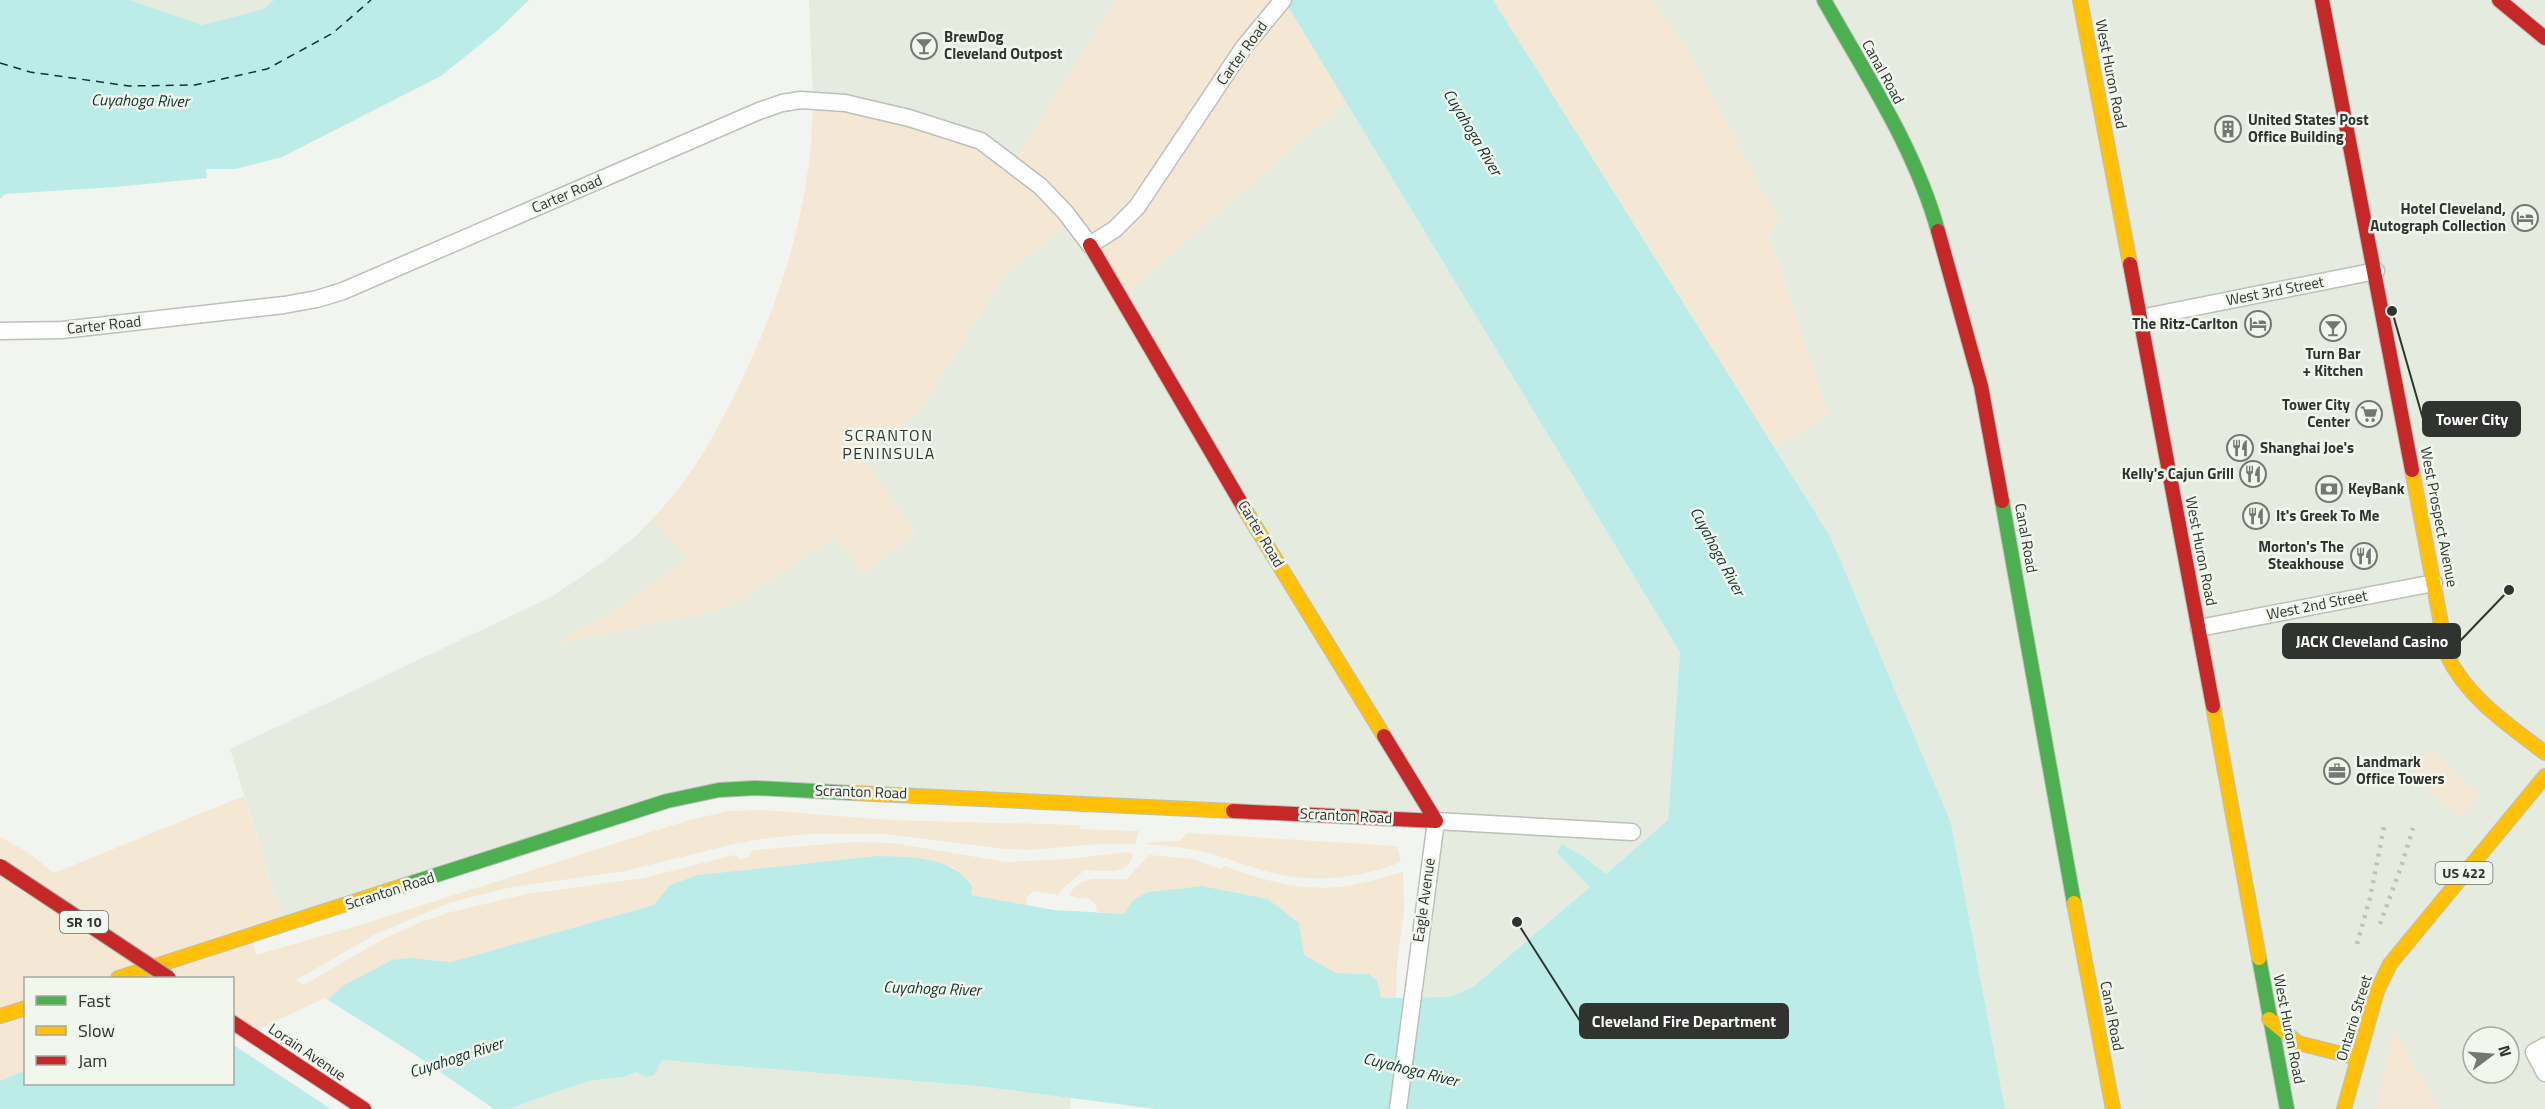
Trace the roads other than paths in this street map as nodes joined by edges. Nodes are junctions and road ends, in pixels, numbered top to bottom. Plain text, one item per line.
1 (1824, 0) edge
2 (2080, 0) edge
3 (2322, 0) edge
4 (2499, 0) edge
5 (1278, 6) edge
6 (2545, 39) edge
7 (1090, 245) junction
8 (2376, 272) junction
9 (2140, 318) junction
10 (0, 331) edge
11 (2434, 583) junction
12 (2199, 627) junction
13 (2545, 753) edge
14 (2545, 776) edge
15 (1436, 821) junction
16 (1632, 832) dead end
17 (0, 866) edge
18 (121, 977) edge
19 (167, 977) edge
20 (24, 1009) edge
21 (0, 1016) edge
22 (2269, 1019) junction
23 (234, 1023) edge
24 (2539, 1049) edge
25 (2358, 1058) junction
26 (2545, 1073) edge
27 (364, 1109) edge
28 (1398, 1109) edge
29 (2113, 1109) edge
30 (2287, 1109) edge
31 (2344, 1109) edge

1 - 29 street, Canal Road
2 - 9 street, West Huron Road
3 - 8 street, West Prospect Avenue
4 - 6 street
5 - 7 street, Carter Road
7 - 10 street, Carter Road
7 - 15 street, Carter Road
8 - 9 street, West 3rd Street
8 - 11 street, West Prospect Avenue
9 - 12 street, West Huron Road
11 - 12 street, West 2nd Street
11 - 13 street, West Prospect Avenue
12 - 22 street, West Huron Road
14 - 25 street, Ontario Street / US 422
15 - 16 street, Scranton Road
15 - 18 street, Scranton Road
15 - 28 street, Eagle Avenue
17 - 19 street, SR 10, bridge
20 - 21 street
22 - 25 street
22 - 30 street, West Huron Road
23 - 27 street, Lorain Avenue
24 - 26 street
25 - 31 street, Ontario Street / US 422

